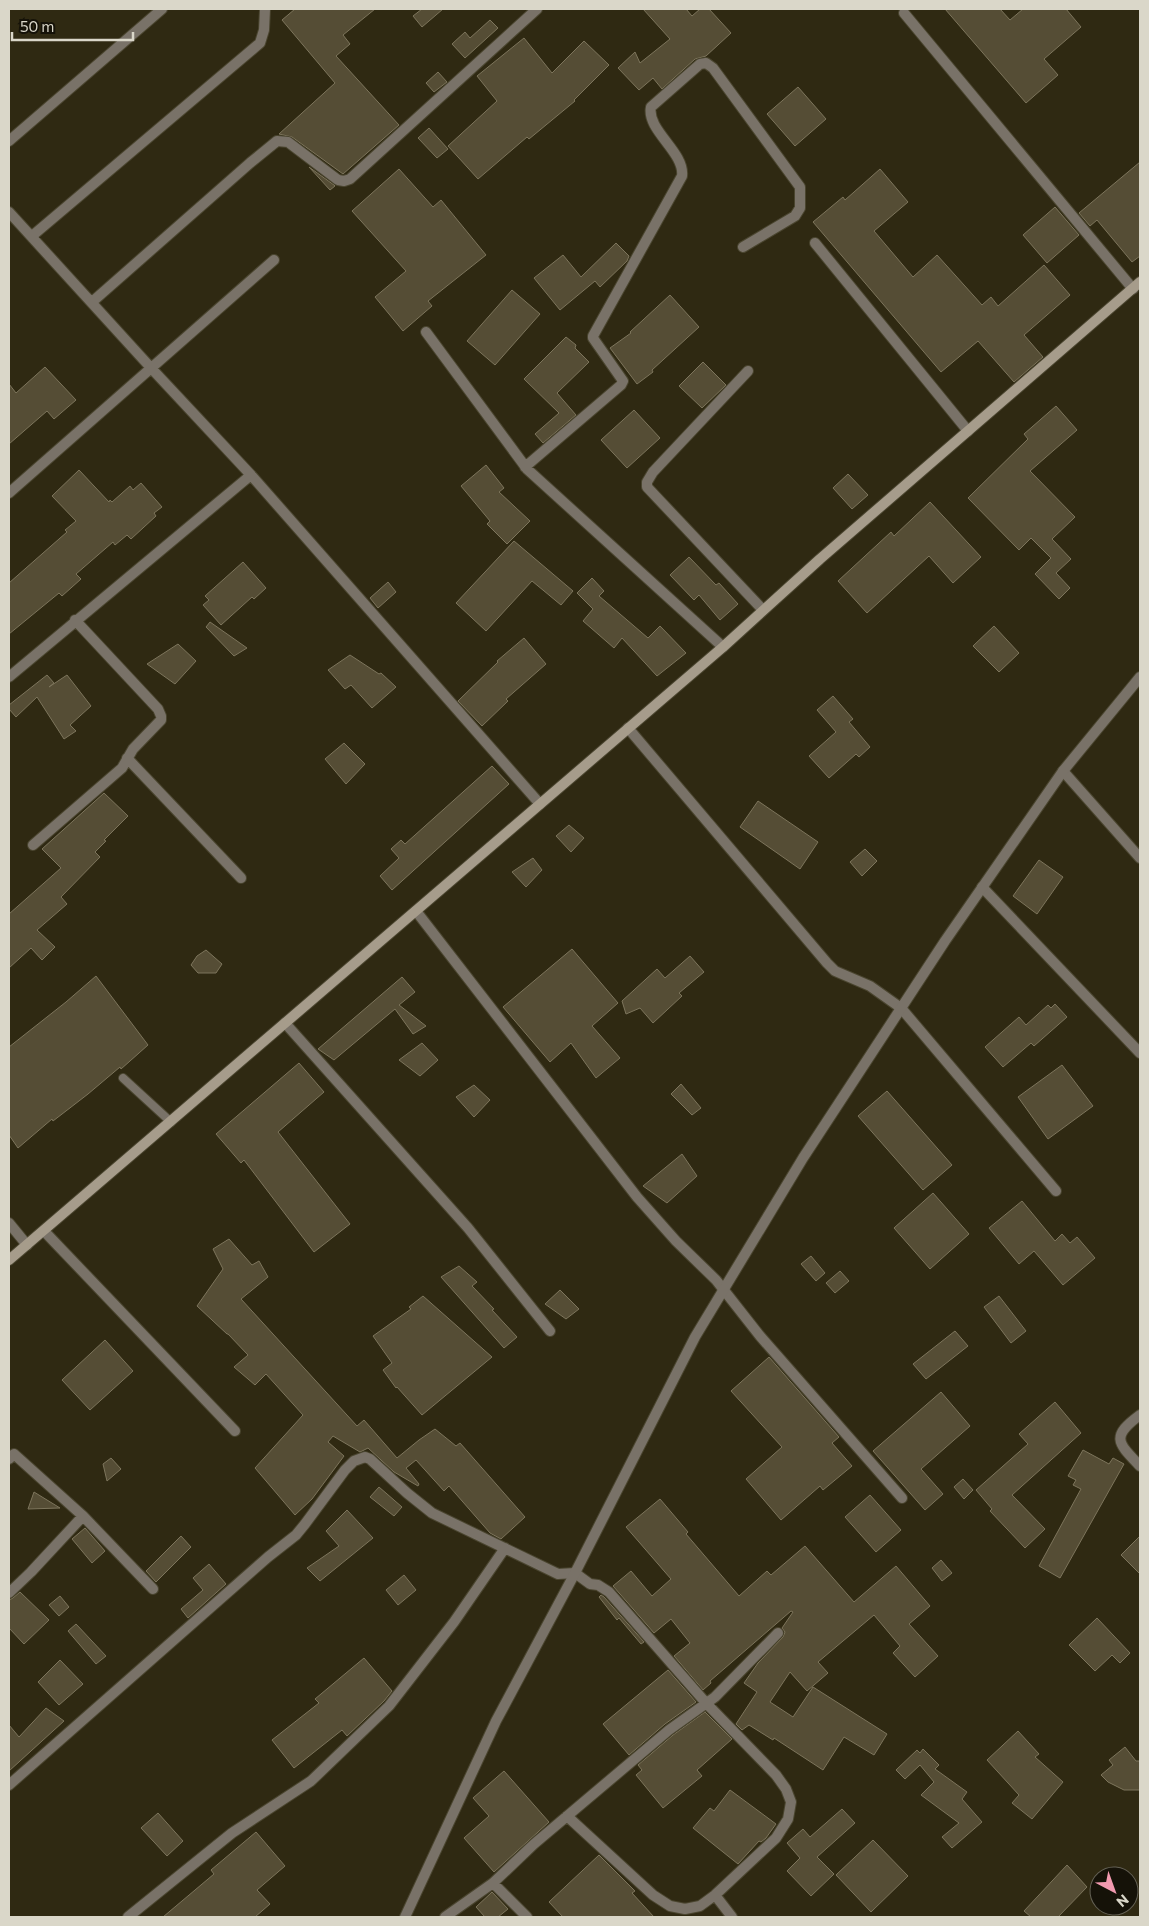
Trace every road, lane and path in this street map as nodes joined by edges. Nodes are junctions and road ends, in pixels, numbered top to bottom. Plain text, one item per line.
1 (162, 9) edge
2 (265, 9) edge
3 (537, 9) edge
4 (904, 13) dead end
5 (9, 141) edge
6 (9, 212) edge
7 (32, 236) junction
8 (815, 243) dead end
9 (743, 247) dead end
10 (274, 260) dead end
11 (1136, 285) edge
12 (92, 302) junction
13 (426, 332) dead end
14 (152, 369) junction
15 (748, 371) dead end
16 (968, 431) junction
17 (525, 467) junction
18 (251, 475) junction
19 (9, 493) edge
20 (764, 610) junction
21 (75, 620) junction
22 (723, 648) junction
23 (9, 677) edge
24 (1140, 677) edge
25 (628, 728) junction
26 (127, 758) junction
27 (1063, 771) junction
28 (540, 804) junction
29 (33, 845) dead end
30 (1140, 858) edge
31 (241, 878) dead end
32 (982, 887) junction
33 (416, 911) junction
34 (901, 1008) junction
35 (285, 1023) junction
36 (1140, 1053) edge
37 (123, 1078) dead end
38 (171, 1122) junction
39 (1056, 1191) dead end
40 (9, 1223) edge
41 (44, 1231) junction
42 (27, 1245) junction
43 (9, 1260) edge
44 (725, 1290) junction
45 (550, 1331) dead end
46 (1140, 1416) edge
47 (235, 1431) dead end
48 (9, 1459) edge
49 (1140, 1466) edge
50 (902, 1498) dead end
51 (83, 1516) junction
52 (505, 1548) junction
53 (575, 1573) junction
54 (153, 1589) dead end
55 (9, 1593) edge
56 (778, 1633) dead end
57 (706, 1703) junction
58 (9, 1785) edge
59 (567, 1816) junction
60 (493, 1883) junction
61 (715, 1895) junction
62 (128, 1917) edge
63 (405, 1917) edge
64 (445, 1917) edge
65 (527, 1917) edge
66 (732, 1917) edge

1 - 5 street
2 - 7 street
3 - 12 street
4 - 11 street
6 - 7 street
7 - 12 street
8 - 16 street
9 - 17 street
10 - 14 street
11 - 16 main road
12 - 14 street
13 - 17 street
14 - 18 street
14 - 19 street
15 - 20 street
16 - 20 main road
17 - 22 street
18 - 21 street
18 - 28 street
20 - 22 main road
21 - 23 street
21 - 26 street
22 - 25 main road
24 - 27 street
25 - 28 main road
25 - 34 street
26 - 29 street
26 - 31 street
27 - 30 street
27 - 32 street
28 - 33 main road
32 - 34 street
32 - 36 street
33 - 35 main road
33 - 44 street
34 - 39 street
34 - 44 street
35 - 38 main road
35 - 45 street
37 - 38 lane
38 - 41 main road
40 - 42 street
41 - 42 main road
41 - 47 street
42 - 43 main road
44 - 50 street
44 - 53 street
46 - 49 street
48 - 51 street
51 - 54 street
51 - 55 street
52 - 53 street
52 - 58 street
52 - 62 street
53 - 57 street
53 - 63 street
56 - 57 street
57 - 59 street
57 - 61 street
59 - 60 street
59 - 61 street
60 - 64 street
60 - 65 street
61 - 66 street

